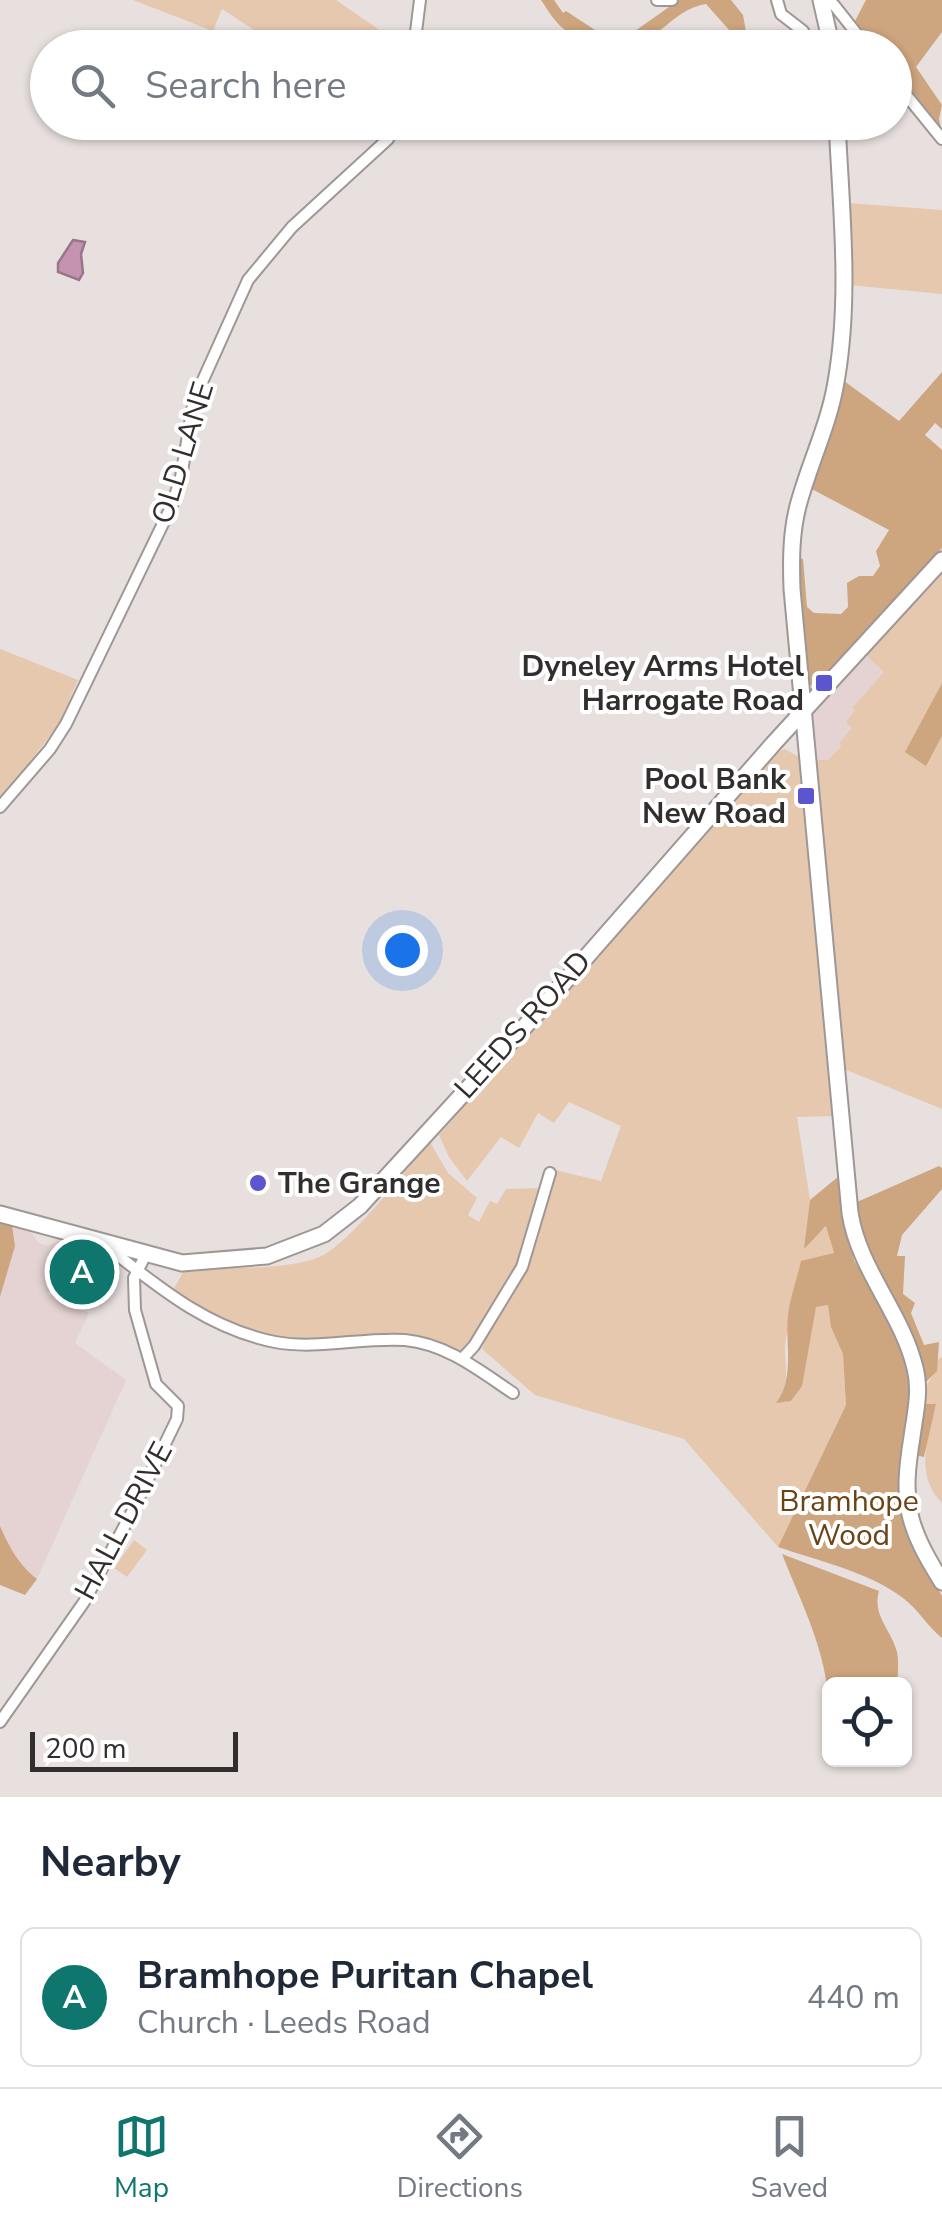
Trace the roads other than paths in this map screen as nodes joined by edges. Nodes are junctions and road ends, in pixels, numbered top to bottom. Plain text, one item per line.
1 (420, 0) edge
2 (657, 0) edge
3 (672, 0) edge
4 (777, 0) edge
5 (822, 2) edge
6 (416, 30) edge
7 (802, 30) edge
8 (828, 30) edge
9 (854, 30) edge
10 (912, 102) edge
11 (942, 138) edge
12 (387, 140) edge
13 (838, 140) edge
14 (942, 560) edge
15 (803, 713) junction
16 (774, 743) junction
17 (806, 754) junction
18 (0, 808) edge
19 (550, 1173) dead end
20 (0, 1214) edge
21 (109, 1244) junction
22 (146, 1254) junction
23 (137, 1270) junction
24 (462, 1358) junction
25 (513, 1394) dead end
26 (942, 1582) edge
27 (0, 1722) edge

1 - 6 street
2 - 3 street
4 - 7 street
5 - 8 highway
5 - 9 street
10 - 11 street
12 - 18 street, OLD LANE
13 - 15 highway
14 - 15 highway, LEEDS ROAD
15 - 16 highway, LEEDS ROAD
15 - 17 highway
16 - 17 highway
16 - 22 highway, LEEDS ROAD
17 - 26 highway
19 - 24 street
20 - 21 highway, LEEDS ROAD
21 - 22 highway, LEEDS ROAD
21 - 23 street
22 - 23 street
23 - 24 street
23 - 27 street, HALL DRIVE
24 - 25 street

